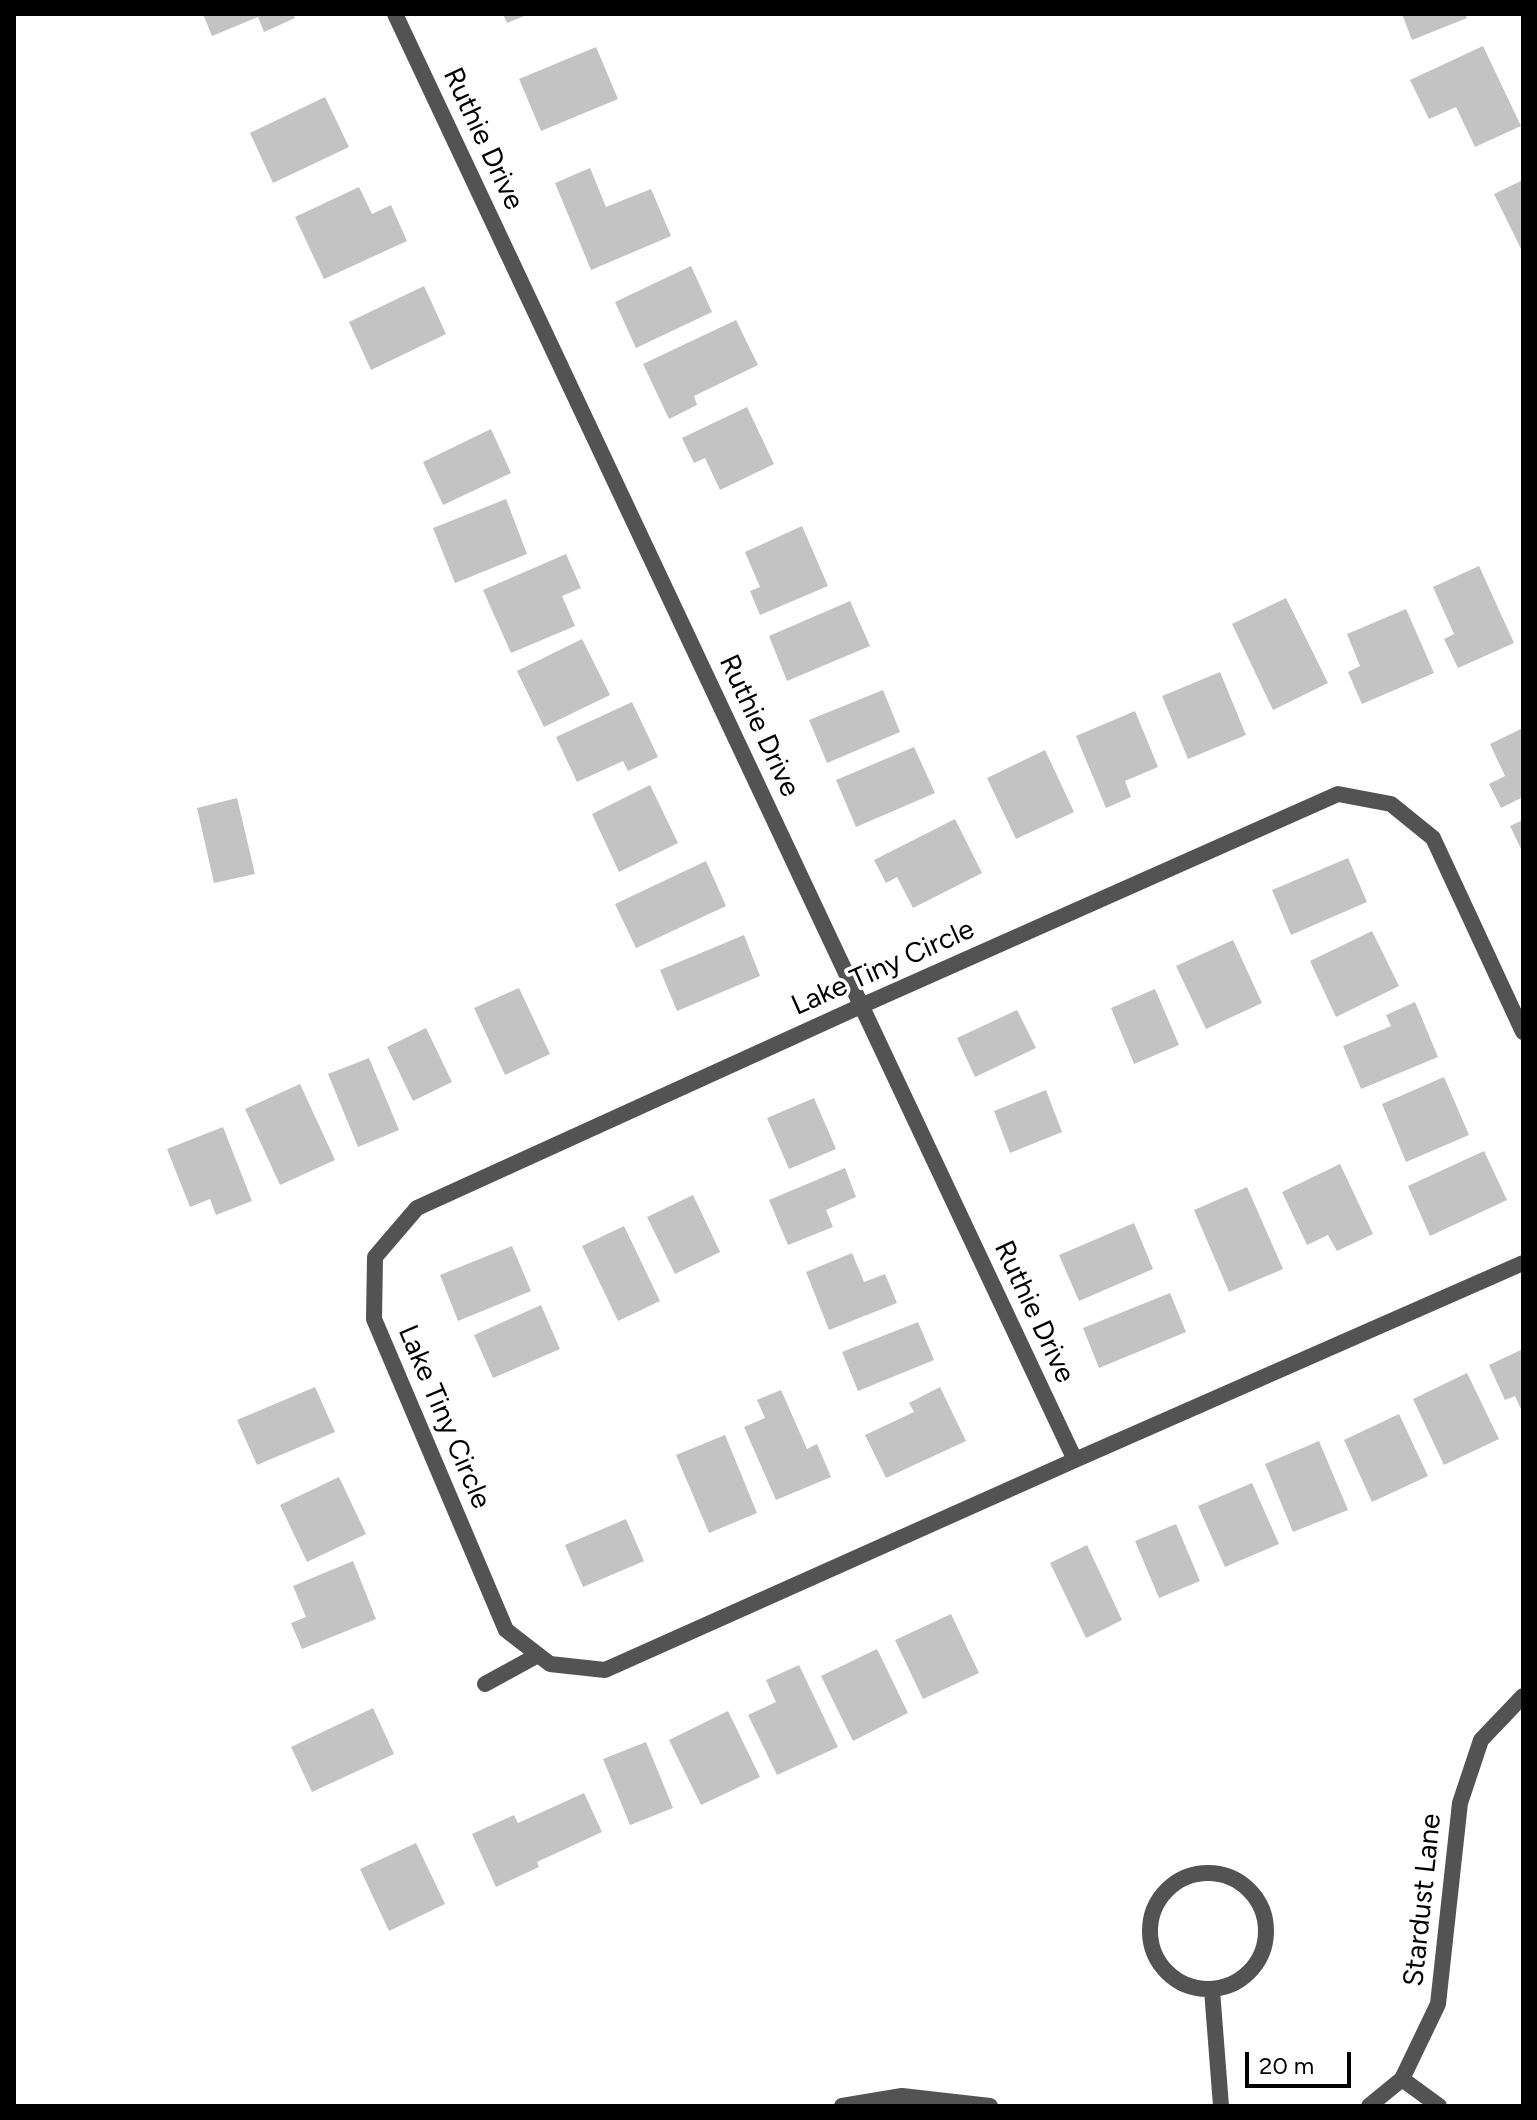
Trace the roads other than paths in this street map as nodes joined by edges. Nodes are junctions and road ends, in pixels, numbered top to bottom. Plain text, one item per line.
1 (395, 14) edge
2 (861, 1006) junction
3 (1523, 1032) edge
4 (1523, 1263) edge
5 (1075, 1460) junction
6 (538, 1655) junction
7 (485, 1684) dead end
8 (1523, 1696) edge
9 (1212, 1990) junction
10 (1402, 2079) junction
11 (842, 2106) edge
12 (990, 2106) edge
13 (1221, 2106) edge
14 (1369, 2106) edge
15 (1439, 2106) edge

1 - 2 street, Ruthie Drive
2 - 3 street, Lake Tiny Circle
2 - 5 street, Ruthie Drive
2 - 6 street, Lake Tiny Circle
4 - 5 street, Lake Tiny Circle
5 - 6 street, Lake Tiny Circle
6 - 7 street
8 - 10 street, Stardust Lane
9 - 9 street
9 - 13 street
10 - 14 street, Stardust Lane
10 - 15 street
11 - 12 street

